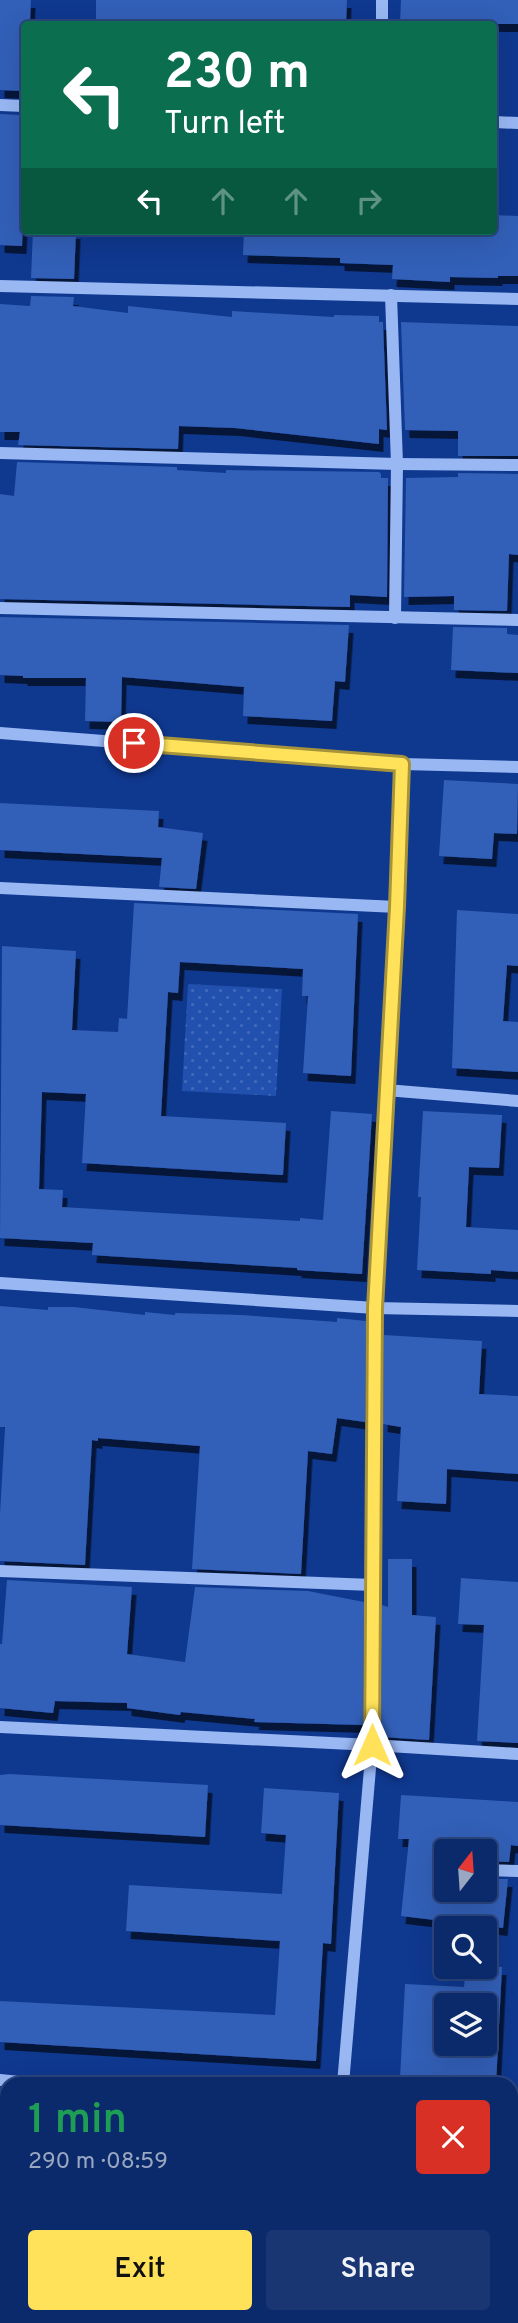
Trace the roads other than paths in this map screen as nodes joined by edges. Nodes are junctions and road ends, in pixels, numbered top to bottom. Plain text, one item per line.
1 (382, 0) edge
2 (382, 21) edge
3 (0, 105) edge
4 (21, 106) edge
5 (497, 122) edge
6 (518, 123) edge
7 (0, 286) edge
8 (391, 295) junction
9 (518, 299) edge
10 (0, 453) edge
11 (397, 464) junction
12 (518, 465) edge
13 (0, 608) edge
14 (395, 618) junction
15 (518, 620) edge
16 (0, 733) edge
17 (402, 764) junction
18 (518, 767) edge
19 (0, 888) edge
20 (397, 907) junction
21 (386, 1090) junction
22 (518, 1101) edge
23 (0, 1283) edge
24 (375, 1308) junction
25 (518, 1311) edge
26 (0, 1571) edge
27 (373, 1585) junction
28 (0, 1727) edge
29 (372, 1745) junction
30 (518, 1754) edge
31 (497, 1870) edge
32 (518, 1871) edge
33 (344, 2077) edge

1 - 2 street
3 - 4 street
5 - 6 street
7 - 8 street
8 - 9 street
8 - 11 street
10 - 11 street
11 - 12 street
11 - 14 street
13 - 14 street
14 - 15 street
16 - 17 street
17 - 18 street
17 - 20 street
19 - 20 street
20 - 21 street
21 - 22 street
21 - 24 street
23 - 24 street
24 - 25 street
24 - 27 street
26 - 27 street
27 - 29 street
28 - 29 street
29 - 30 street
29 - 33 street
31 - 32 street

